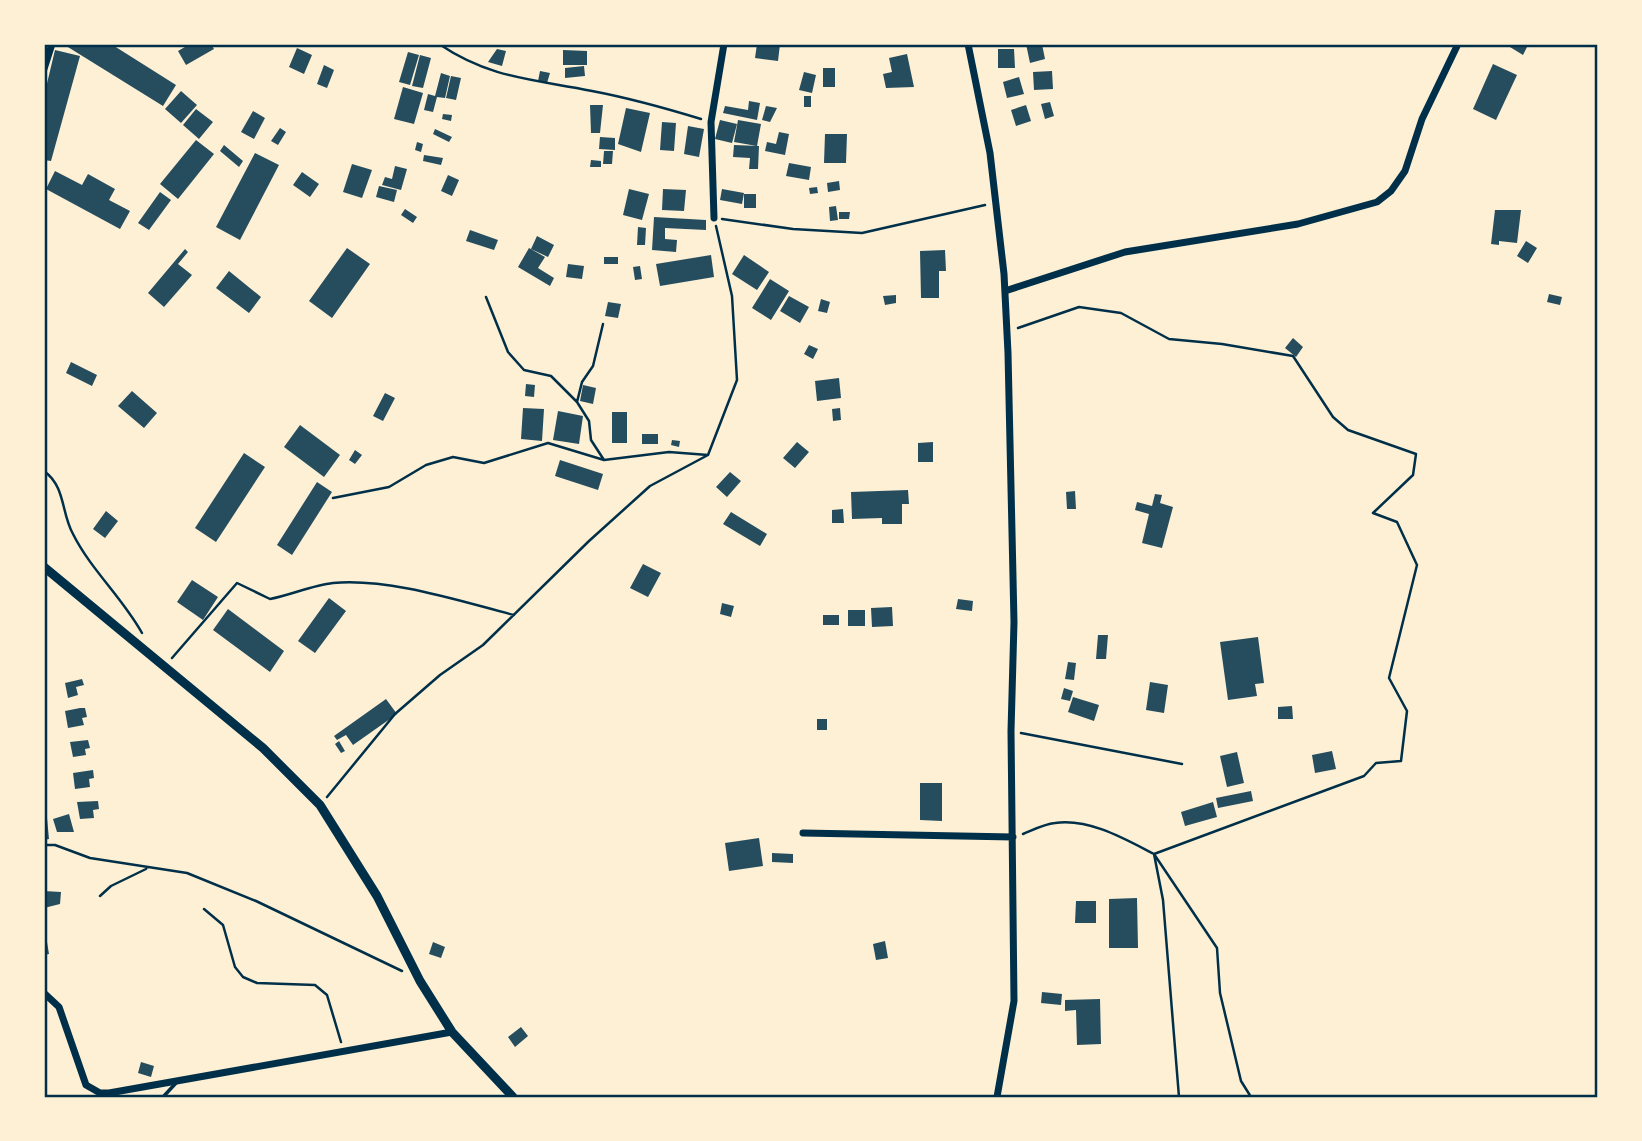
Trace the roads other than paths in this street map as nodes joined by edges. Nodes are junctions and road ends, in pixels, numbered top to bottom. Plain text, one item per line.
1 (52, 44) edge
2 (724, 44) edge
3 (968, 44) edge
4 (1458, 44) edge
5 (44, 69) edge
6 (713, 218) road end
7 (1005, 291) junction
8 (44, 567) edge
9 (803, 833) dead end
10 (1013, 837) junction
11 (44, 993) edge
12 (452, 1032) junction
13 (176, 1083) junction
14 (163, 1097) edge
15 (513, 1097) edge
16 (997, 1097) edge

1 - 5 street
2 - 6 street
3 - 7 street
4 - 7 street
7 - 10 street
8 - 12 street
9 - 10 street
10 - 16 street
11 - 13 street
12 - 13 street
12 - 15 street
13 - 14 lane

